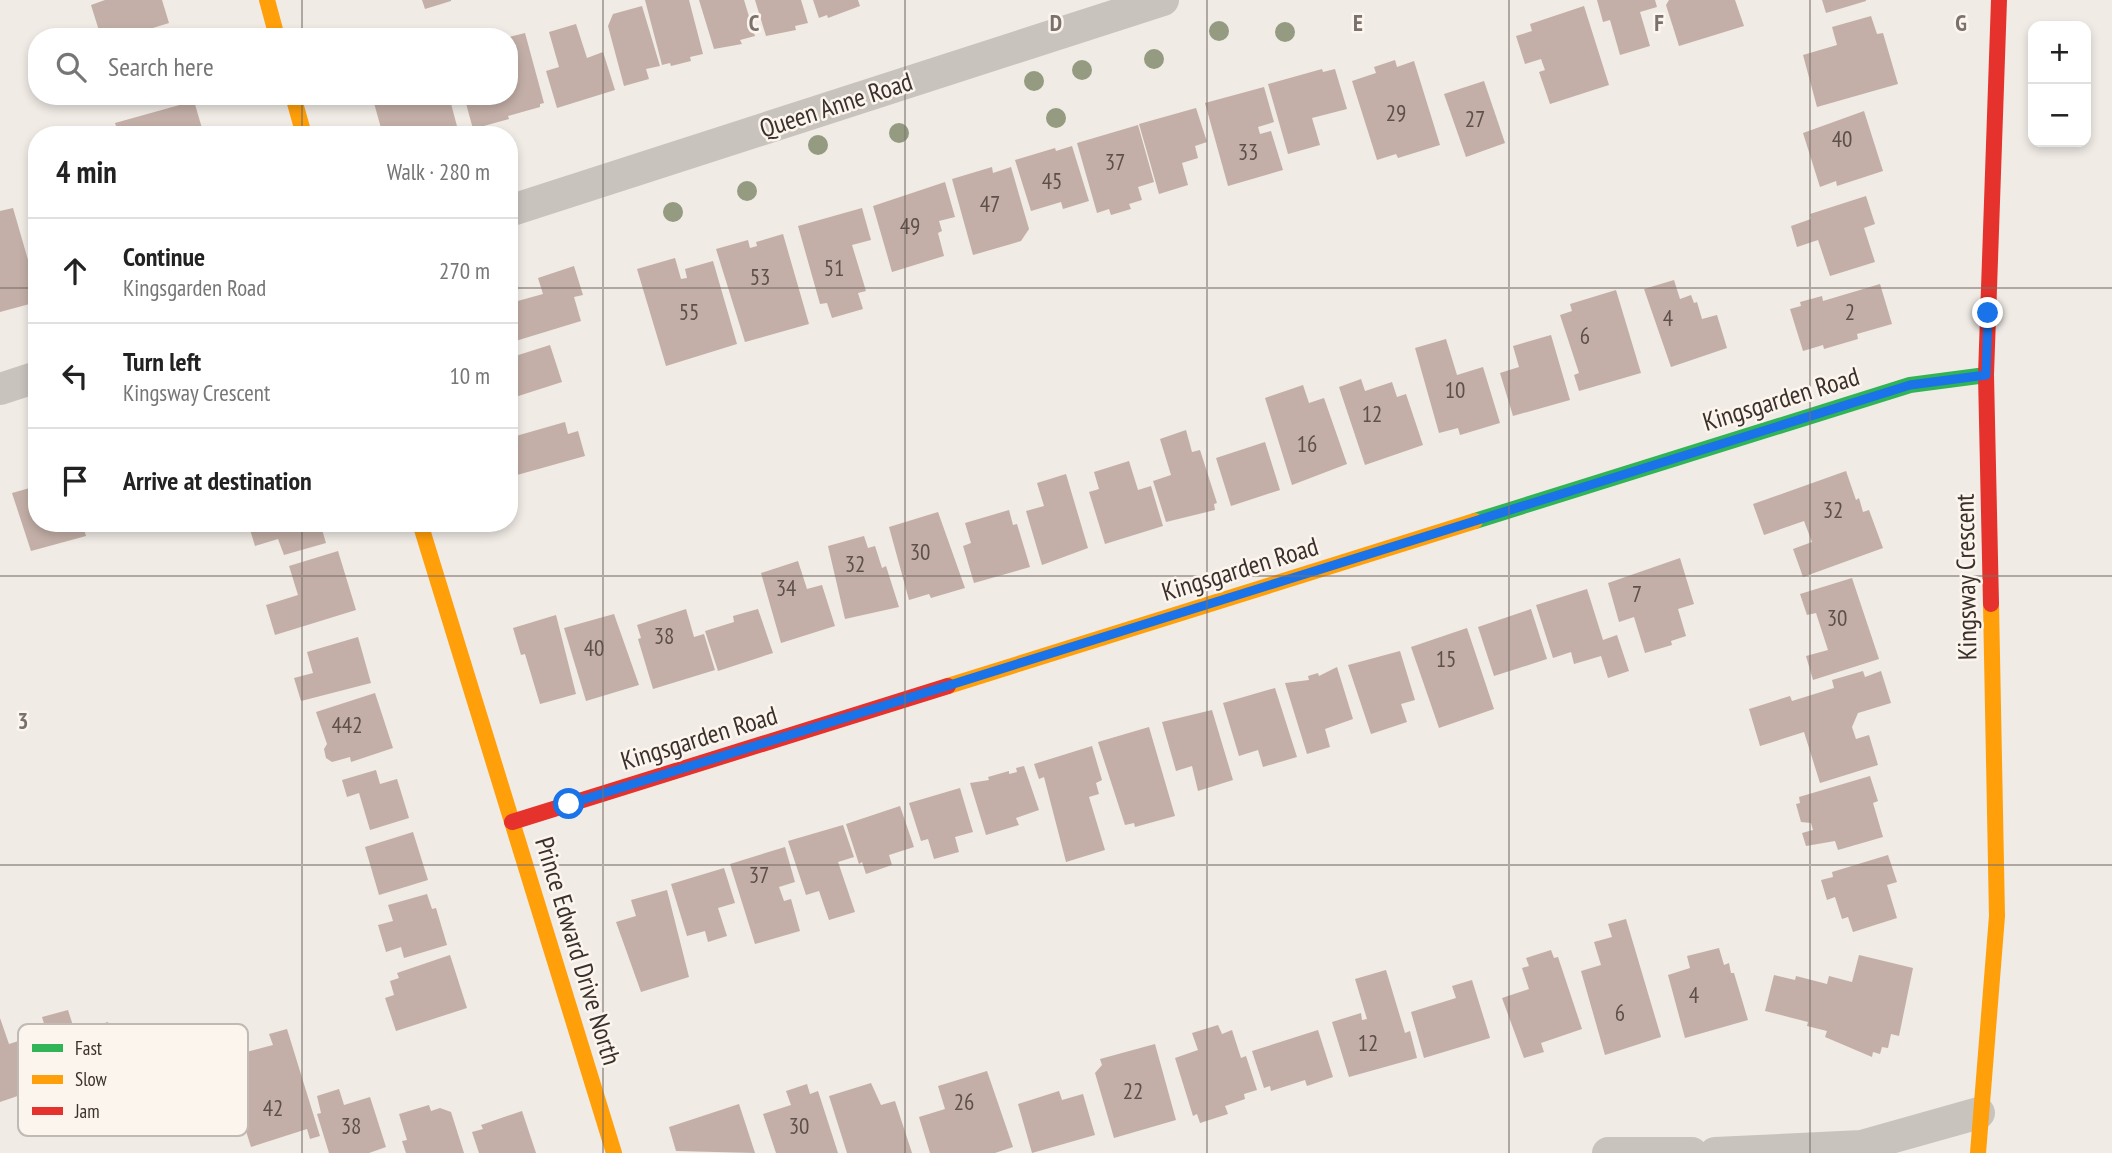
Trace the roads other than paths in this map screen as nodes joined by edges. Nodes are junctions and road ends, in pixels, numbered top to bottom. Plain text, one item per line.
1 (267, 0) edge
2 (1163, 0) edge
3 (1999, 0) edge
4 (275, 28) edge
5 (296, 105) edge
6 (301, 126) edge
7 (518, 208) edge
8 (1986, 375) junction
9 (28, 380) edge
10 (0, 389) edge
11 (423, 532) edge
12 (512, 822) junction
13 (1979, 1113) junction
14 (1870, 1149) edge
15 (614, 1153) edge
16 (1608, 1153) edge
17 (1692, 1153) edge
18 (1715, 1153) edge
19 (1978, 1153) edge

1 - 4 street
2 - 7 street, Queen Anne Road
3 - 8 street, Kingsway Crescent
5 - 6 street
8 - 12 street, Kingsgarden Road
8 - 13 street, Kingsway Crescent
9 - 10 street
11 - 12 street, Prince Edward Drive North
12 - 15 street, Prince Edward Drive North
13 - 14 street
13 - 19 street, Kingsway Crescent
14 - 18 street
16 - 17 street

